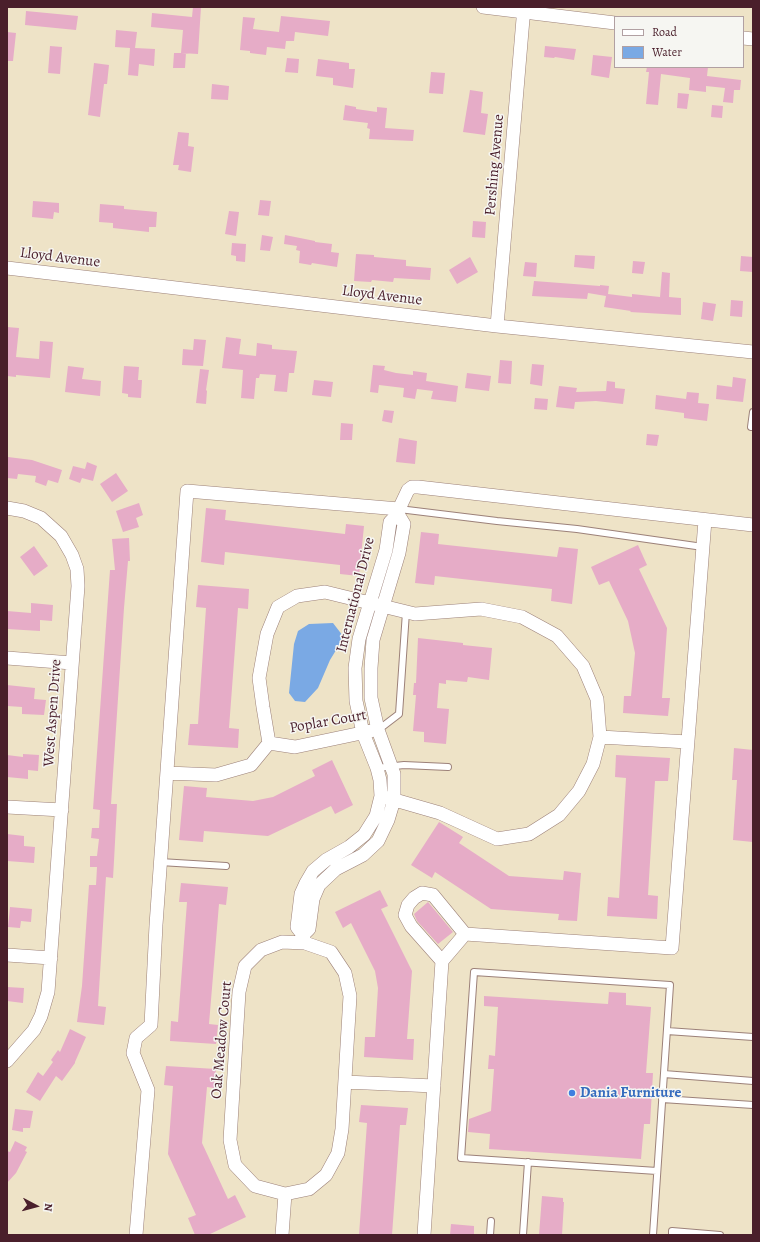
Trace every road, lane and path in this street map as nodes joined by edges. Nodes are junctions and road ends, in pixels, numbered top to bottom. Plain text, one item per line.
1 (483, 7) edge
2 (524, 9) edge
3 (614, 22) edge
4 (7, 268) edge
5 (497, 326) junction
6 (753, 352) edge
7 (753, 412) edge
8 (753, 427) edge
9 (7, 508) edge
10 (399, 512) junction
11 (705, 520) junction
12 (753, 526) edge
13 (703, 547) junction
14 (371, 602) junction
15 (384, 605) junction
16 (406, 612) junction
17 (7, 658) edge
18 (72, 663) junction
19 (378, 730) junction
20 (363, 733) junction
21 (600, 737) junction
22 (688, 742) junction
23 (270, 743) junction
24 (391, 766) junction
25 (448, 767) dead end
26 (377, 768) junction
27 (167, 773) junction
28 (380, 796) junction
29 (394, 800) junction
30 (7, 806) edge
31 (62, 810) junction
32 (160, 862) junction
33 (226, 866) dead end
34 (465, 934) junction
35 (304, 939) junction
36 (7, 955) edge
37 (51, 958) junction
38 (442, 961) junction
39 (667, 1031) junction
40 (753, 1036) edge
41 (7, 1061) edge
42 (664, 1074) junction
43 (753, 1081) edge
44 (345, 1082) junction
45 (434, 1086) junction
46 (662, 1099) junction
47 (753, 1105) edge
48 (528, 1162) junction
49 (657, 1171) junction
50 (285, 1194) junction
51 (491, 1221) dead end
52 (136, 1235) edge
53 (282, 1235) edge
54 (424, 1235) edge
55 (490, 1235) edge
56 (523, 1235) edge
57 (653, 1235) edge
58 (672, 1235) edge
59 (720, 1235) edge

1 - 2 street
2 - 3 street
2 - 5 street, Pershing Avenue
4 - 5 street, Lloyd Avenue
5 - 6 street, Lloyd Avenue
7 - 8 lane
9 - 18 street, West Aspen Drive
10 - 11 street, International Drive
10 - 13 lane
10 - 14 street, International Drive
10 - 15 street, International Drive
10 - 27 street
11 - 12 street, International Drive
11 - 13 street
13 - 22 street
14 - 15 street, Poplar Court
14 - 20 street, International Drive
14 - 23 street, Poplar Court
15 - 16 street, Poplar Court
15 - 19 street, International Drive
16 - 19 lane
16 - 21 street, Poplar Court
17 - 18 street
18 - 31 street, West Aspen Drive
19 - 20 street, Poplar Court
19 - 24 street, International Drive
20 - 23 street, Poplar Court
20 - 26 street, International Drive
21 - 22 street
21 - 29 street, Poplar Court
22 - 34 street
23 - 27 street
24 - 25 lane
24 - 26 lane
24 - 29 street, International Drive
26 - 28 street, International Drive
27 - 32 street
28 - 29 street, Poplar Court
28 - 35 street, International Drive
29 - 35 street, International Drive
30 - 31 street
31 - 37 street, West Aspen Drive
32 - 33 lane
32 - 52 street
34 - 38 street
34 - 38 street
35 - 44 street, Oak Meadow Court
35 - 50 street, Oak Meadow Court
36 - 37 street
37 - 41 street, West Aspen Drive
38 - 45 street
39 - 40 lane
39 - 42 lane
39 - 48 lane
42 - 43 lane
42 - 46 lane
44 - 45 street
44 - 50 street, Oak Meadow Court
45 - 54 street
46 - 47 lane
46 - 49 lane
48 - 49 lane
48 - 56 lane
49 - 57 lane
50 - 53 street
51 - 55 lane
58 - 59 lane

